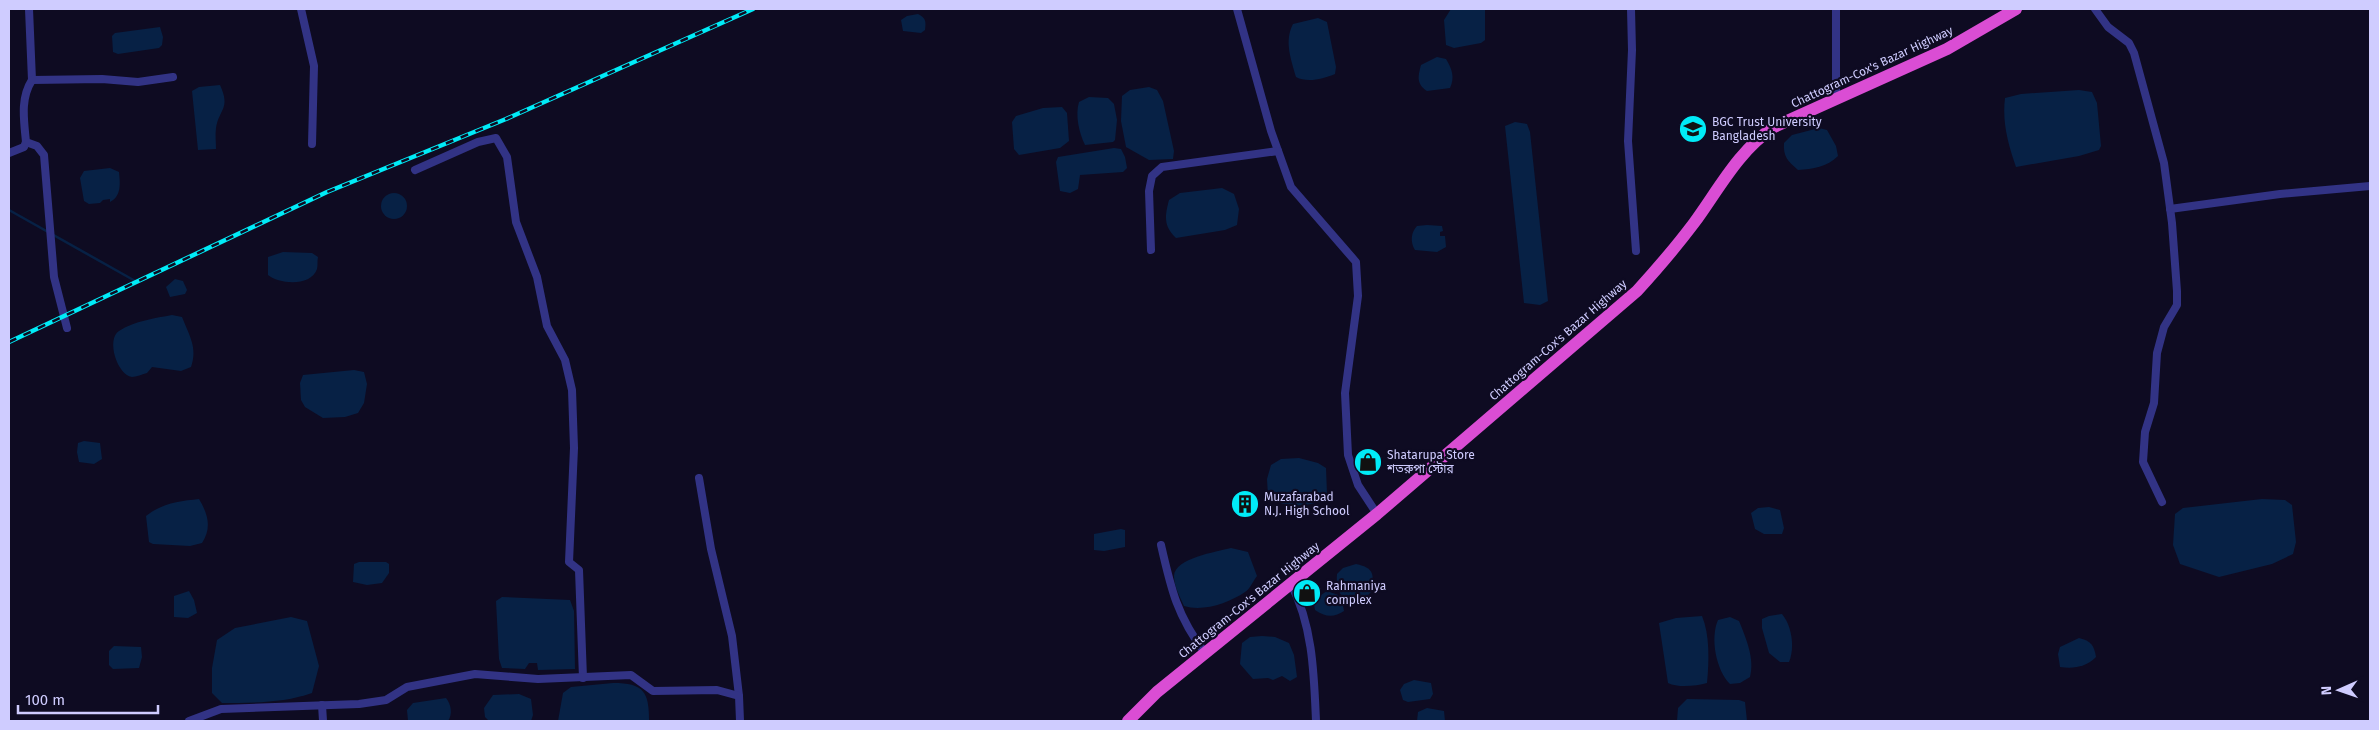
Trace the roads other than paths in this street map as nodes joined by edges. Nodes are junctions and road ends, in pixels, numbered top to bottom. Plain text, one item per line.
1 (30, 9) edge
2 (301, 9) edge
3 (1237, 9) edge
4 (1631, 9) edge
5 (1836, 9) edge
6 (2016, 9) edge
7 (2095, 9) edge
8 (172, 77) dead end
9 (32, 80) junction
10 (1836, 100) junction
11 (26, 142) junction
12 (312, 144) dead end
13 (1278, 151) junction
14 (9, 153) edge
15 (415, 170) dead end
16 (2370, 186) edge
17 (2170, 209) junction
18 (1151, 250) dead end
19 (1636, 251) dead end
20 (67, 328) dead end
21 (699, 478) dead end
22 (2162, 502) dead end
23 (1377, 514) junction
24 (1161, 545) dead end
25 (1291, 584) junction
26 (1205, 653) junction
27 (583, 678) junction
28 (739, 696) junction
29 (322, 705) junction
30 (189, 721) edge
31 (323, 721) edge
32 (740, 721) edge
33 (1128, 721) edge
34 (1316, 721) edge

1 - 9 street
2 - 12 street
3 - 13 street
4 - 19 street
5 - 10 street
6 - 10 highway, Chattogram-Cox's Bazar Highway
7 - 17 street
8 - 9 street
9 - 11 street
10 - 23 highway, Chattogram-Cox's Bazar Highway
11 - 14 street
11 - 20 street
13 - 18 street
13 - 23 street
15 - 27 street
16 - 17 street
17 - 22 street
21 - 28 street
23 - 25 highway, Chattogram-Cox's Bazar Highway
24 - 26 street
25 - 26 highway, Chattogram-Cox's Bazar Highway
25 - 34 street
26 - 33 highway, Chattogram-Cox's Bazar Highway
27 - 28 street
27 - 29 street
28 - 32 street
29 - 30 street
29 - 31 street

